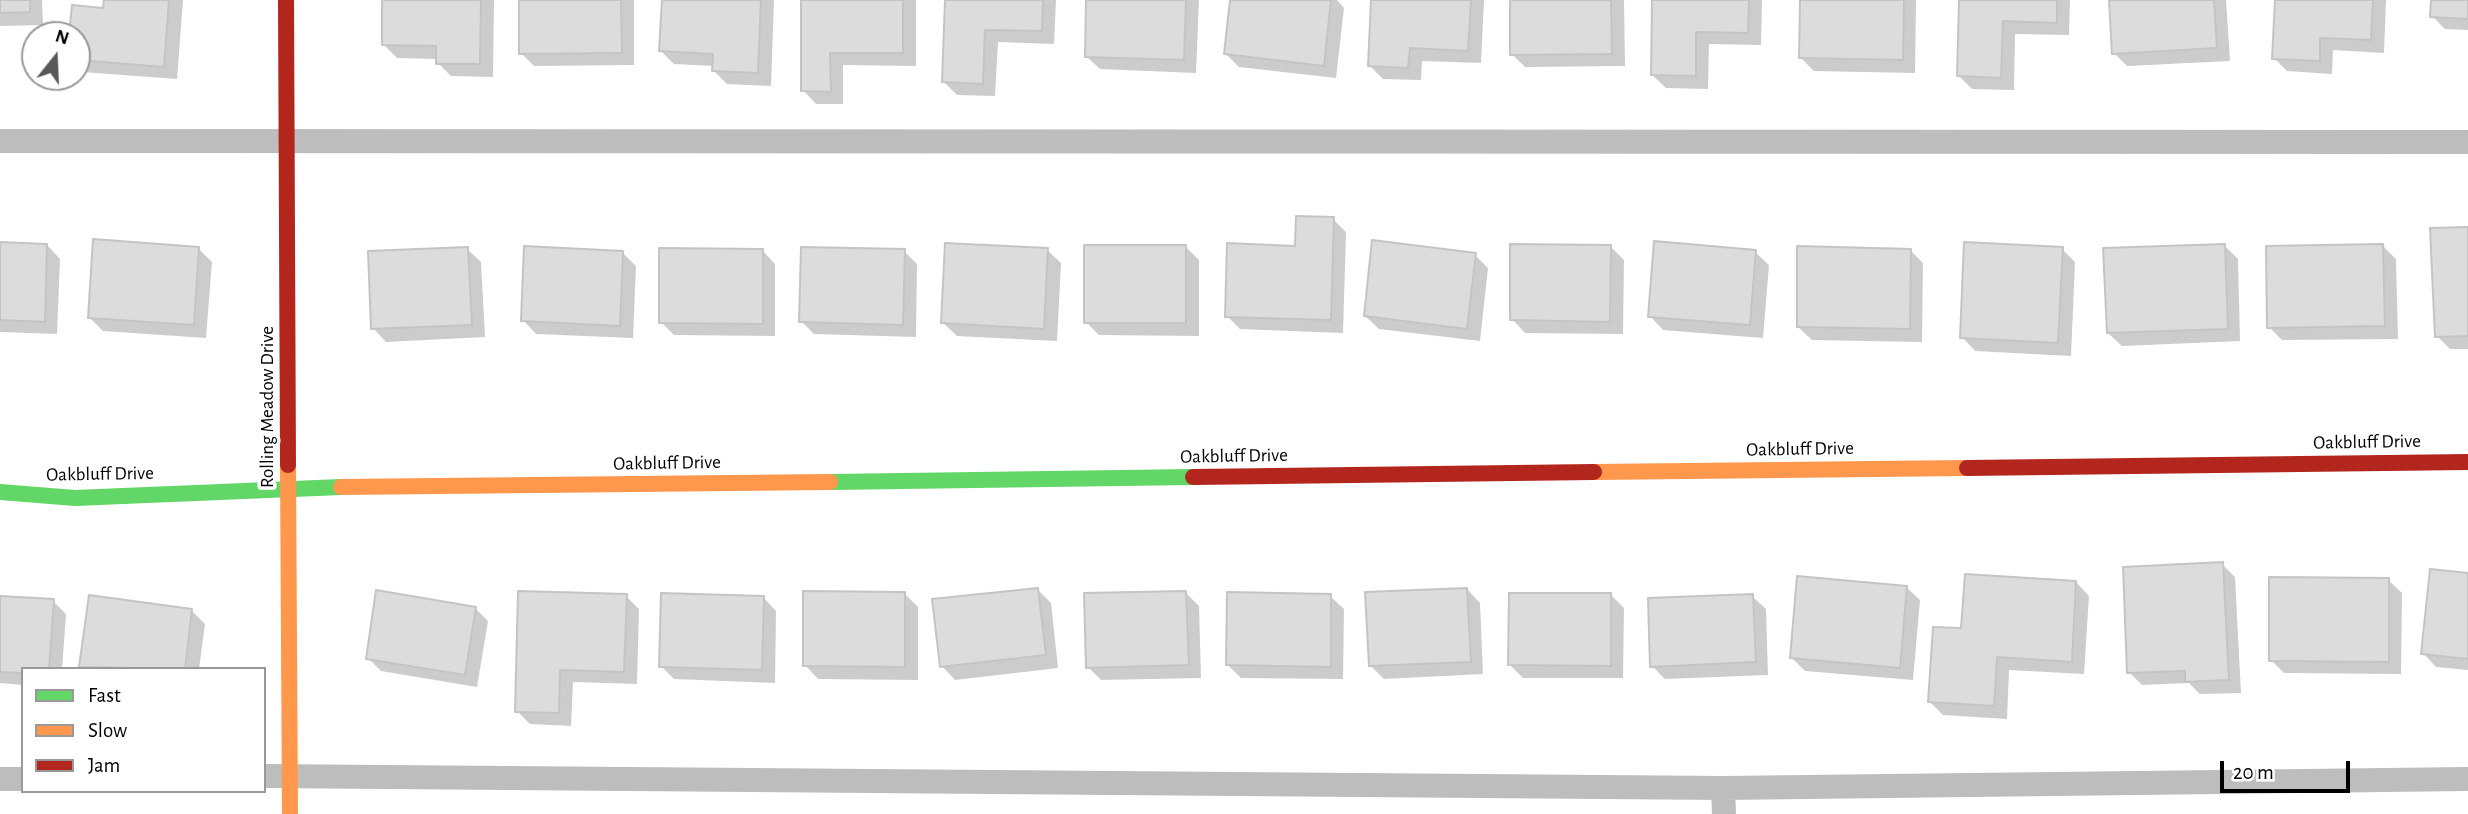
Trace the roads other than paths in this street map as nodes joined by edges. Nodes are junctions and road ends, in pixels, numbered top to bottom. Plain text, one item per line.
1 (286, 0) edge
2 (0, 141) edge
3 (287, 142) junction
4 (2468, 142) edge
5 (2468, 462) edge
6 (288, 488) junction
7 (0, 492) edge
8 (292, 775) junction
9 (266, 776) edge
10 (0, 779) edge
11 (21, 779) edge
12 (2468, 779) edge
13 (1723, 788) junction
14 (290, 814) edge
15 (1724, 814) edge

1 - 3 street, Rolling Meadow Drive
2 - 3 lane
3 - 4 lane
3 - 6 street, Rolling Meadow Drive
5 - 6 street, Oakbluff Drive
6 - 7 street, Oakbluff Drive
6 - 8 street, Rolling Meadow Drive
8 - 9 lane
8 - 13 lane
8 - 14 street, Rolling Meadow Drive
10 - 11 lane
12 - 13 lane
13 - 15 lane

